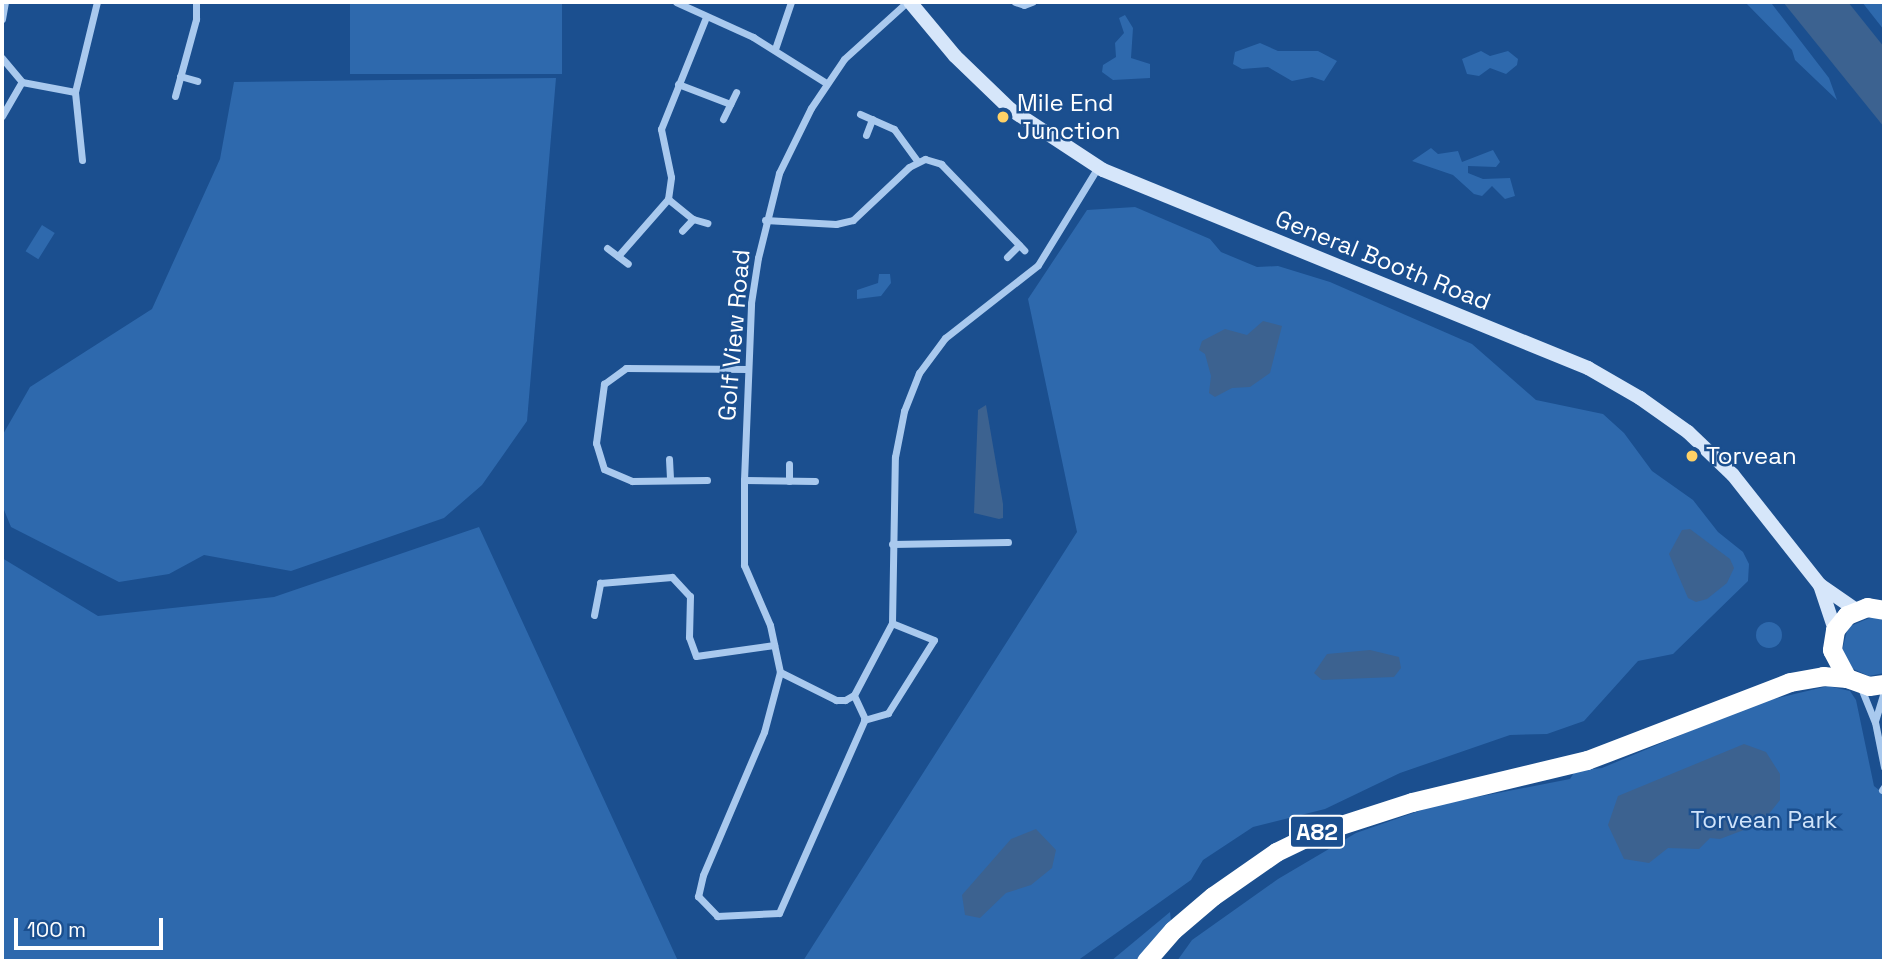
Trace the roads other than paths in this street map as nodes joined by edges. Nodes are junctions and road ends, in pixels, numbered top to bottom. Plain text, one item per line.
1 (5, 2) edge
2 (97, 2) edge
3 (196, 2) edge
4 (676, 2) edge
5 (791, 2) edge
6 (909, 2) edge
7 (1015, 2) edge
8 (1032, 2) edge
9 (706, 17) junction
10 (2, 19) edge
11 (775, 49) junction
12 (2, 58) edge
13 (180, 76) junction
14 (197, 81) dead end
15 (22, 82) junction
16 (826, 83) junction
17 (678, 84) junction
18 (75, 92) junction
19 (736, 92) dead end
20 (175, 96) dead end
21 (730, 104) junction
22 (860, 114) dead end
23 (2, 116) edge
24 (872, 118) junction
25 (723, 119) dead end
26 (866, 135) dead end
27 (82, 160) dead end
28 (917, 161) junction
29 (1098, 167) junction
30 (668, 199) junction
31 (693, 219) junction
32 (765, 220) junction
33 (707, 223) dead end
34 (682, 232) dead end
35 (607, 248) dead end
36 (618, 256) junction
37 (1007, 257) dead end
38 (628, 264) dead end
39 (748, 369) junction
40 (669, 459) dead end
41 (789, 464) dead end
42 (670, 480) junction
43 (707, 480) dead end
44 (744, 480) junction
45 (789, 481) junction
46 (815, 481) dead end
47 (1008, 542) dead end
48 (892, 544) junction
49 (1821, 584) junction
50 (1882, 607) edge
51 (1856, 610) junction
52 (594, 615) dead end
53 (891, 624) junction
54 (1835, 630) junction
55 (774, 645) junction
56 (1832, 650) junction
57 (780, 672) junction
58 (1853, 681) junction
59 (1790, 682) junction
60 (1884, 684) edge
61 (1884, 692) edge
62 (854, 695) junction
63 (864, 720) junction
64 (1875, 722) junction
65 (1884, 767) edge
66 (1146, 961) edge

1 - 10 street
2 - 18 street
3 - 13 street
4 - 9 street
5 - 11 street
6 - 16 street, Golf View Road
6 - 29 street, General Booth Road
7 - 8 street
9 - 11 street
9 - 17 street
11 - 16 street
12 - 15 street
13 - 14 street
13 - 20 street
15 - 18 street
15 - 23 street
16 - 32 street, Golf View Road
17 - 21 street
17 - 30 street
18 - 27 street
19 - 21 street
21 - 25 street
22 - 24 street
24 - 26 street
24 - 28 street
28 - 32 street
28 - 37 street
29 - 48 street
29 - 49 street, General Booth Road
30 - 31 street
30 - 36 street
31 - 33 street
31 - 34 street
32 - 39 street, Golf View Road
35 - 36 street
36 - 38 street
39 - 42 street
39 - 44 street, Golf View Road
40 - 42 street
41 - 45 street
42 - 43 street
44 - 45 street
44 - 55 street, Golf View Road
45 - 46 street
47 - 48 street
48 - 53 street
49 - 51 street, General Booth Road
49 - 54 street, General Booth Road
50 - 51 highway
51 - 54 highway
52 - 55 street
53 - 62 street
53 - 63 street
54 - 56 highway
55 - 57 street, Golf View Road
56 - 58 highway
56 - 59 highway, A82
57 - 62 street
57 - 63 street
58 - 59 highway, A82
58 - 60 highway
58 - 64 street
59 - 66 highway, A82
61 - 64 street
62 - 63 street
64 - 65 street

